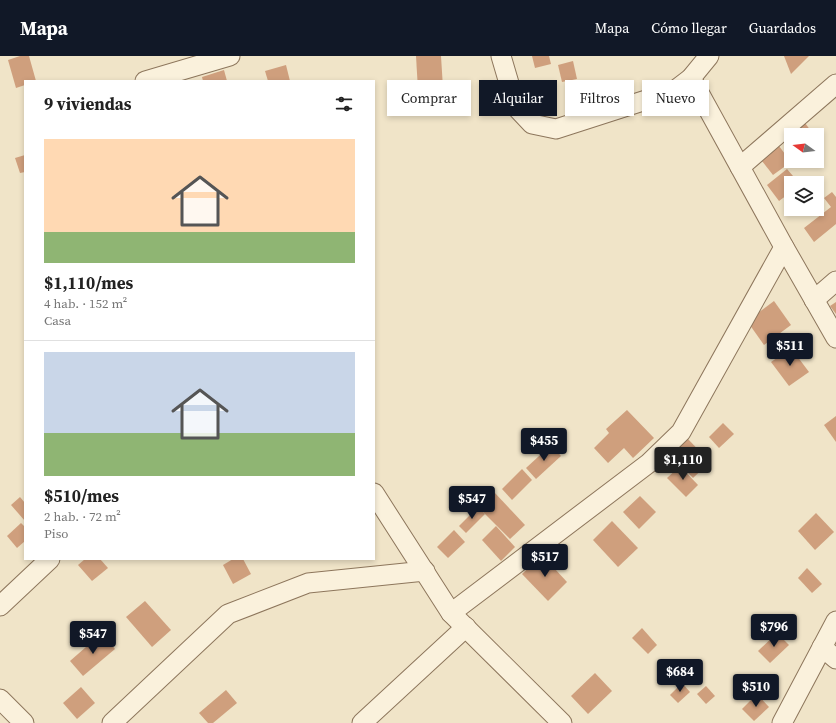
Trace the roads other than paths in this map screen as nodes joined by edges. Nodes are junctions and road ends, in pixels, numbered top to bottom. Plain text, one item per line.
1 (230, 56) edge
2 (501, 56) edge
3 (709, 56) edge
4 (691, 78) junction
5 (148, 80) edge
6 (836, 84) edge
7 (740, 167) junction
8 (784, 247) junction
9 (836, 282) edge
10 (814, 300) junction
11 (836, 338) edge
12 (375, 495) edge
13 (49, 560) edge
14 (425, 571) junction
15 (0, 606) edge
16 (451, 613) junction
17 (836, 621) edge
18 (466, 627) junction
19 (829, 653) edge
20 (0, 699) edge
21 (24, 723) edge
22 (112, 723) edge
23 (362, 723) edge
24 (562, 723) edge
25 (782, 723) edge

1 - 5 street
2 - 4 street
3 - 4 street
4 - 7 street
6 - 7 street
7 - 8 street
8 - 10 street
8 - 16 street
9 - 10 street
10 - 11 street
12 - 14 street
13 - 15 street
14 - 16 street
14 - 22 street
16 - 18 street
17 - 19 street
18 - 23 street
18 - 24 street
19 - 25 street
20 - 21 street

